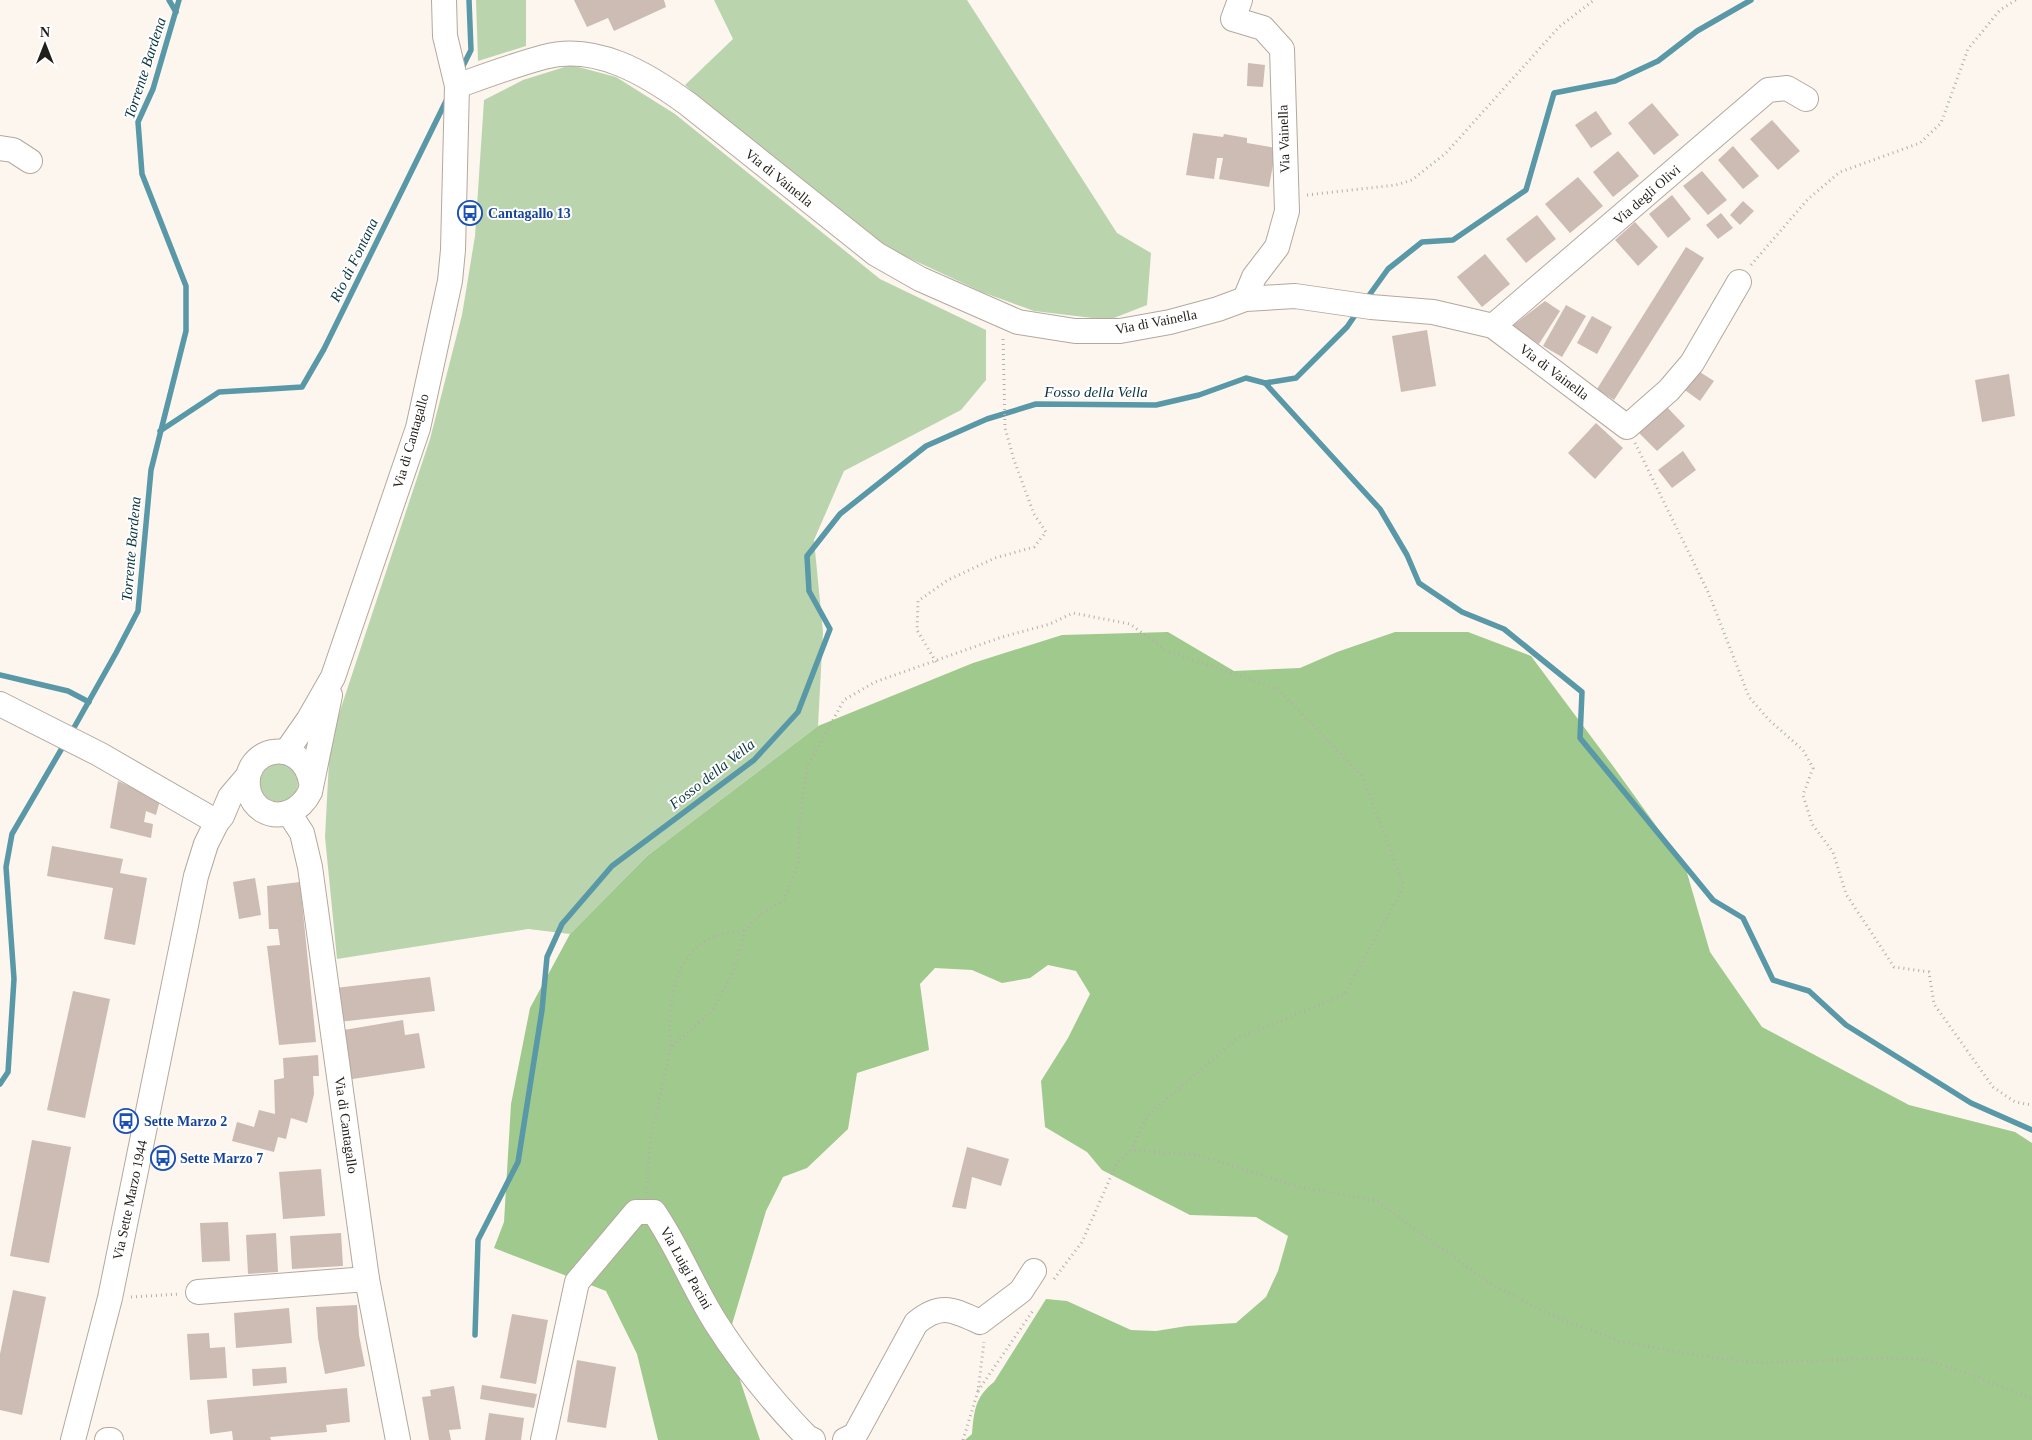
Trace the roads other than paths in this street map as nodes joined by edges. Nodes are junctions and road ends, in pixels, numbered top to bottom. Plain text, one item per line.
1 (444, 0) edge
2 (1240, 0) edge
3 (454, 76) junction
4 (1806, 99) dead end
5 (0, 148) edge
6 (30, 161) dead end
7 (1739, 282) road end
8 (1245, 299) junction
9 (1493, 326) junction
10 (332, 680) junction
11 (0, 704) edge
12 (286, 752) junction
13 (248, 776) junction
14 (311, 782) junction
15 (263, 810) junction
16 (289, 813) junction
17 (219, 819) junction
18 (1043, 1276) road end
19 (367, 1279) junction
20 (198, 1292) road end
21 (73, 1440) edge
22 (107, 1440) edge
23 (111, 1440) edge
24 (398, 1440) edge
25 (543, 1440) edge
26 (813, 1440) edge
27 (845, 1440) edge

1 - 3 street
2 - 8 street, Via Vainella
3 - 8 street, Via di Vainella
3 - 10 street, Via di Cantagallo
4 - 9 street, Via degli Olivi
5 - 6 street
7 - 9 street, Via di Vainella
8 - 9 street, Via di Vainella
10 - 12 street
10 - 14 street
11 - 17 street
12 - 13 street
12 - 14 street
13 - 15 street
13 - 17 street, Via Sette Marzo 1944
14 - 16 street
15 - 16 street
15 - 17 street
16 - 19 street, Via di Cantagallo
17 - 21 street, Via Sette Marzo 1944
18 - 27 street
19 - 20 street
19 - 24 street, Via di Cantagallo
22 - 23 street
25 - 26 street, Via Luigi Pacini

